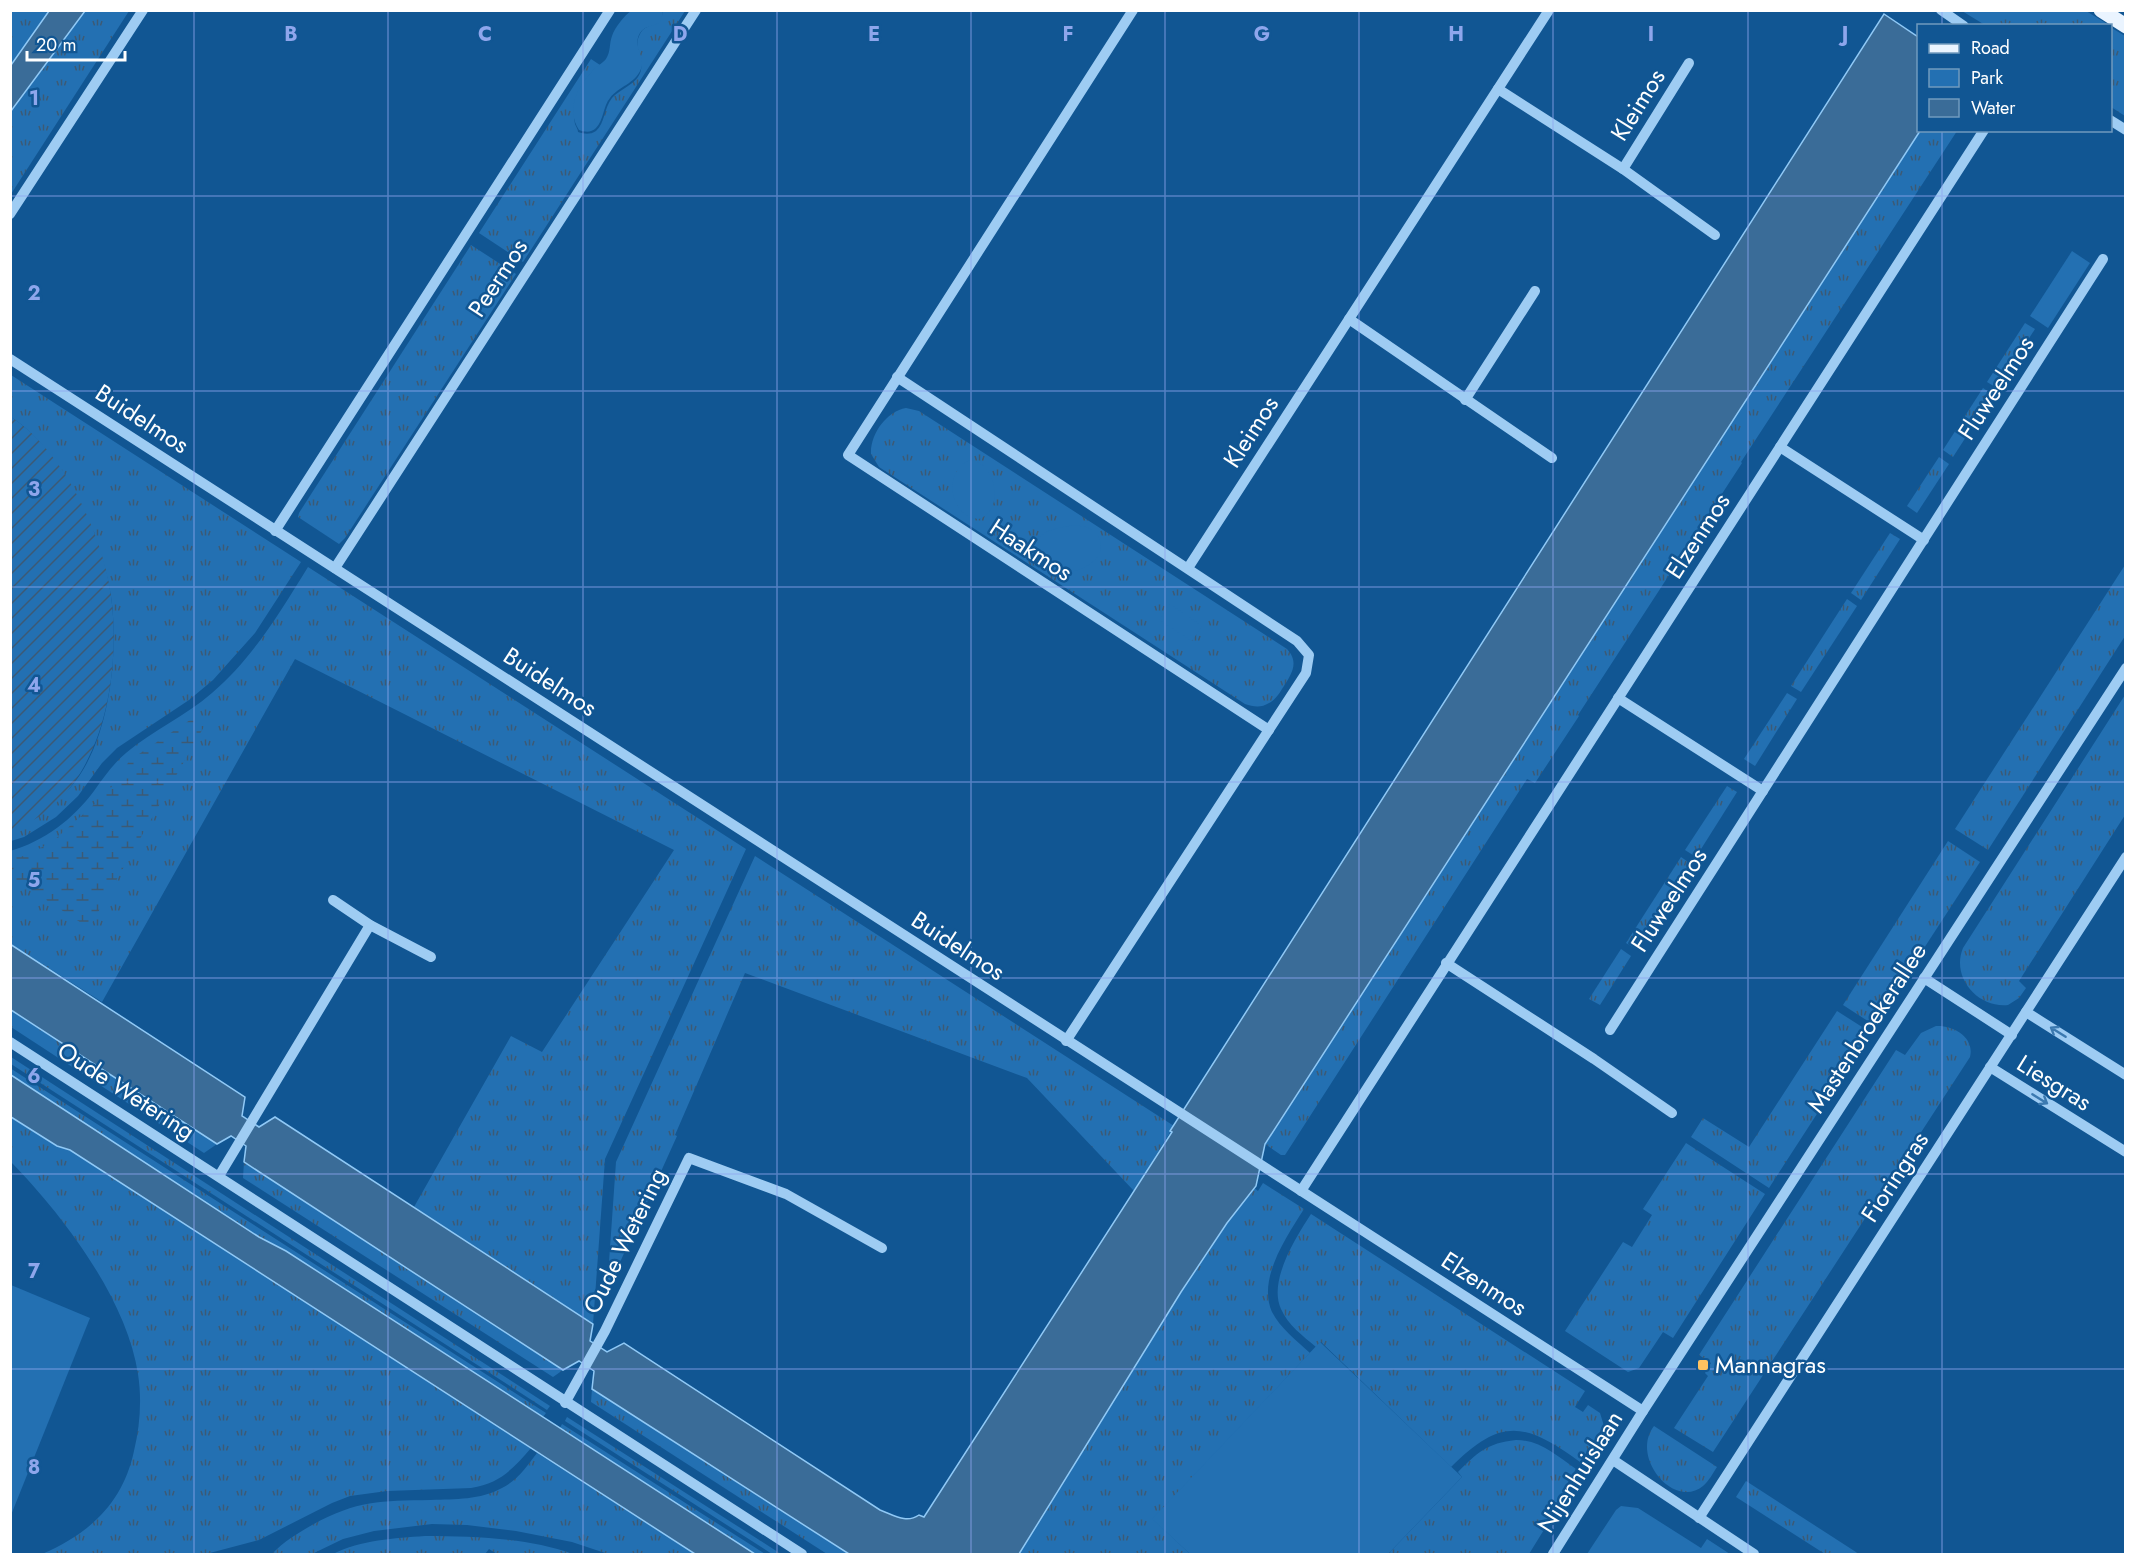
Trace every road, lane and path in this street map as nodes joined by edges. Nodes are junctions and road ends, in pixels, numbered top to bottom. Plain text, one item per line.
1 (143, 10) edge
2 (610, 10) edge
3 (696, 10) edge
4 (1133, 10) edge
5 (1549, 10) edge
6 (1941, 10) edge
7 (2101, 10) edge
8 (1961, 24) edge
9 (2126, 26) edge
10 (1689, 63) dead end
11 (1498, 89) junction
12 (2112, 121) edge
13 (2126, 130) edge
14 (1983, 132) edge
15 (1623, 169) junction
16 (10, 214) edge
17 (1715, 235) dead end
18 (2103, 259) dead end
19 (1535, 291) dead end
20 (1349, 320) junction
21 (10, 359) edge
22 (897, 377) junction
23 (1465, 400) junction
24 (1780, 447) junction
25 (1552, 458) dead end
26 (275, 531) junction
27 (1924, 540) junction
28 (334, 568) junction
29 (1188, 568) junction
30 (2126, 668) edge
31 (1618, 698) junction
32 (1269, 730) junction
33 (1763, 791) junction
34 (2126, 857) edge
35 (333, 900) dead end
36 (370, 925) junction
37 (431, 957) dead end
38 (1446, 963) junction
39 (1924, 978) junction
40 (2026, 1012) junction
41 (1610, 1030) dead end
42 (2012, 1035) junction
43 (1066, 1041) junction
44 (10, 1042) edge
45 (1990, 1068) junction
46 (2126, 1075) edge
47 (1672, 1113) dead end
48 (2126, 1152) edge
49 (219, 1176) junction
50 (1301, 1191) junction
51 (882, 1248) dead end
52 (566, 1403) junction
53 (1643, 1411) junction
54 (1613, 1460) junction
55 (1699, 1518) junction
56 (802, 1554) edge
57 (1553, 1554) edge
58 (1754, 1554) edge

1 - 16 street
2 - 26 street, Peermos
3 - 28 street, Peermos
4 - 22 street, Haakmos
5 - 11 street, Kleimos
6 - 8 street
7 - 9 main road
10 - 15 street, Kleimos
11 - 15 street, Kleimos
11 - 20 street, Kleimos
12 - 13 street
14 - 24 street, Elzenmos
15 - 17 street, Kleimos
18 - 27 street, Fluweelmos
19 - 23 street
20 - 23 street
20 - 29 street, Kleimos
21 - 26 street, Buidelmos
22 - 29 street
22 - 32 street, Haakmos
23 - 25 street
24 - 27 street
24 - 31 street, Elzenmos
26 - 28 street, Buidelmos
27 - 33 street, Fluweelmos
28 - 43 street, Buidelmos
29 - 32 street
30 - 39 street, Mastenbroekerallee
31 - 33 street
31 - 38 street, Elzenmos
32 - 43 street
33 - 41 street, Fluweelmos
34 - 40 street, Fioringras
35 - 36 street
36 - 37 street
36 - 49 street
38 - 47 street
38 - 50 street, Elzenmos
39 - 42 street, Liesgras
39 - 53 street, Mastenbroekerallee
40 - 42 street, Fioringras
46 -> 40 street, Liesgras
42 - 45 street, Fioringras
43 - 50 street, Elzenmos
44 - 49 street, Oude Wetering
45 -> 48 street, Liesgras
45 - 55 street, Fioringras
49 - 52 street, Oude Wetering
50 - 53 street, Elzenmos
51 - 52 street, Oude Wetering
52 - 56 street, Oude Wetering
53 - 54 street, Nijenhuislaan
54 - 55 street
54 - 57 street, Nijenhuislaan
55 - 58 street

